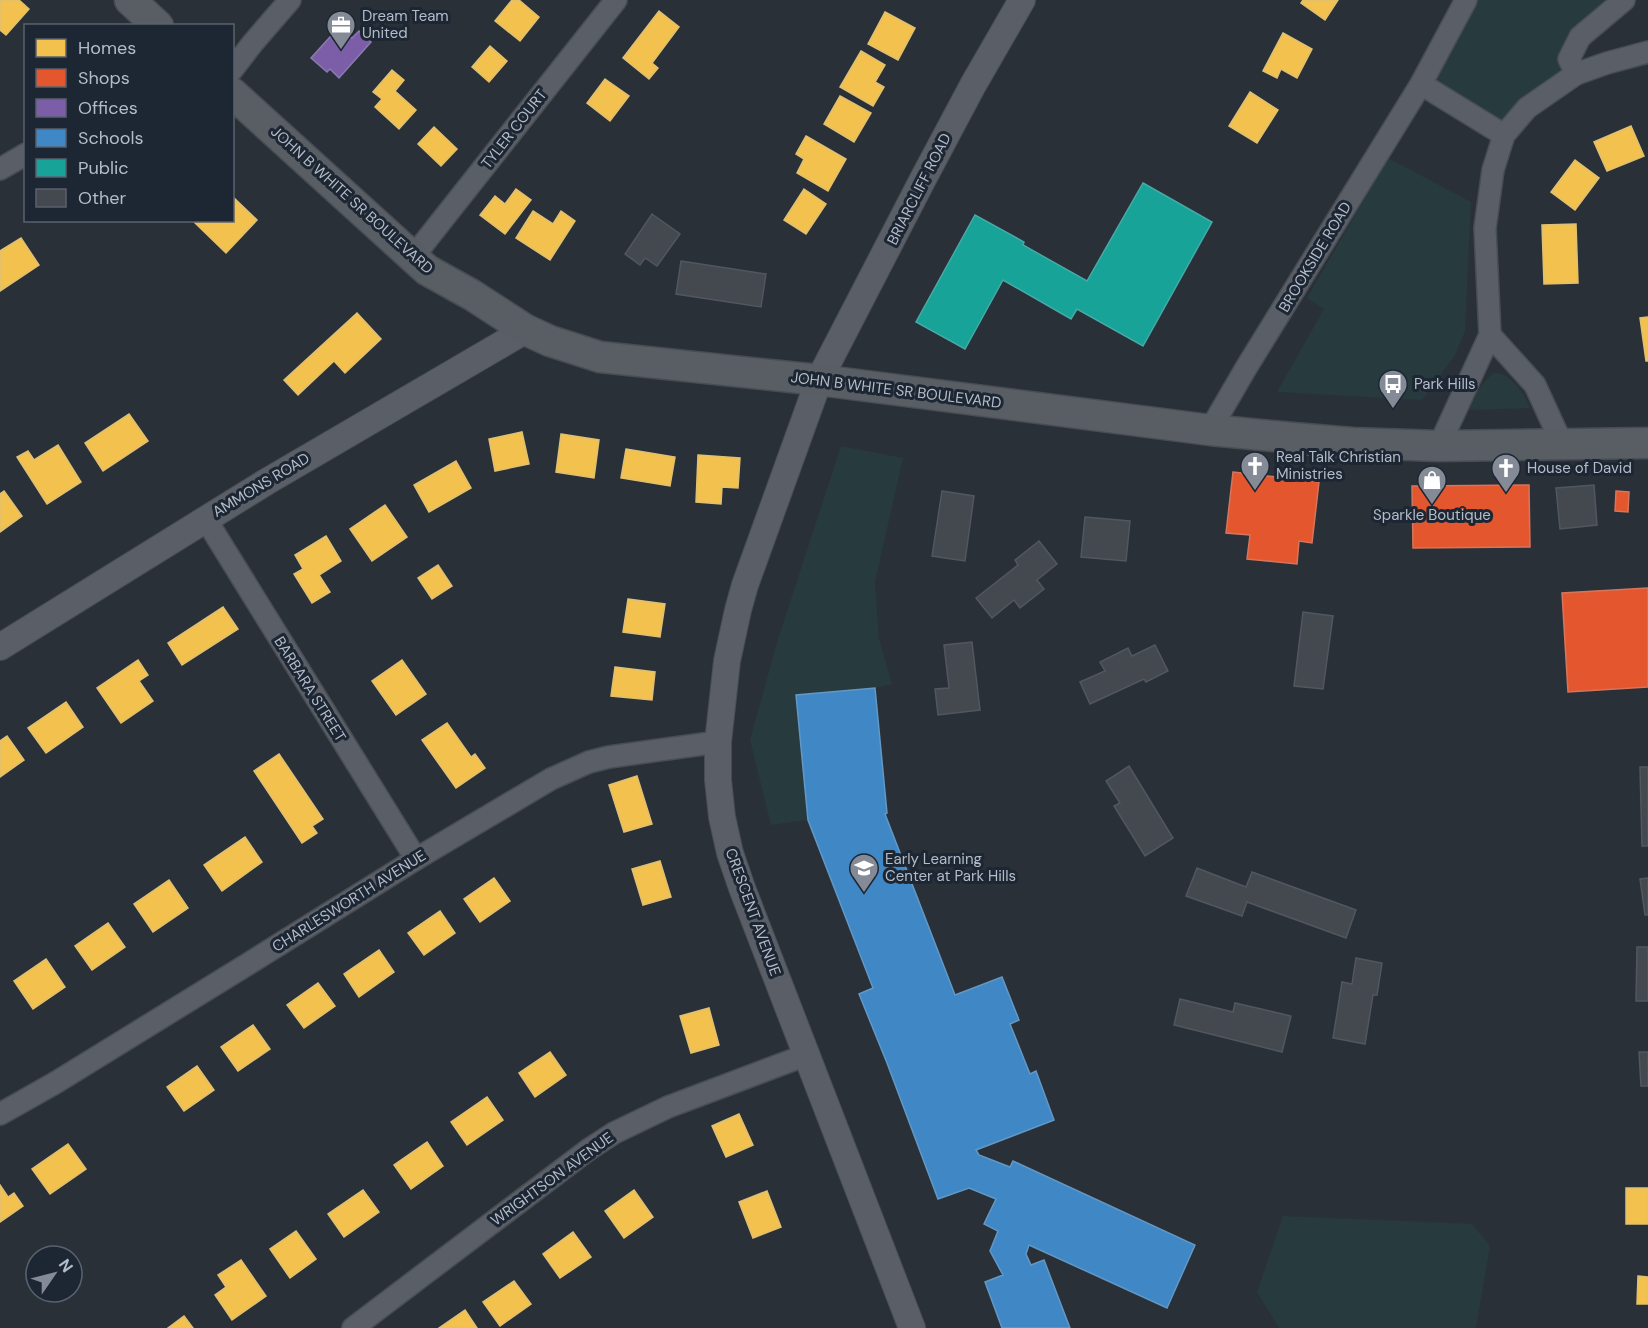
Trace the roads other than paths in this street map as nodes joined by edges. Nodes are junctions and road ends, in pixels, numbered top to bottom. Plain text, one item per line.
1 (130, 0) edge
2 (290, 0) edge
3 (616, 0) edge
4 (1022, 0) edge
5 (1466, 0) edge
6 (1624, 0) edge
7 (156, 24) edge
8 (1648, 52) edge
9 (234, 67) edge
10 (1575, 74) junction
11 (1421, 84) junction
12 (234, 95) edge
13 (1504, 135) junction
14 (24, 155) edge
15 (0, 169) edge
16 (413, 257) junction
17 (526, 330) junction
18 (1490, 335) junction
19 (819, 380) junction
20 (1210, 430) junction
21 (1648, 443) edge
22 (1562, 444) junction
23 (1439, 446) junction
24 (205, 518) junction
25 (0, 647) edge
26 (718, 742) junction
27 (416, 859) junction
28 (806, 1055) junction
29 (0, 1114) edge
30 (352, 1328) edge
31 (912, 1328) edge

1 - 7 main road
2 - 9 street
3 - 16 street, TYLER COURT
4 - 19 street, BRIARCLIFF ROAD
5 - 11 street, BROOKSIDE ROAD
6 - 10 street
8 - 10 street
10 - 13 street
11 - 13 street
11 - 20 street, BROOKSIDE ROAD
12 - 16 main road, JOHN B WHITE SR BOULEVARD
13 - 18 street
14 - 15 street
16 - 17 main road, JOHN B WHITE SR BOULEVARD
17 - 19 main road, JOHN B WHITE SR BOULEVARD
17 - 24 street, AMMONS ROAD
18 - 22 street
18 - 23 street
19 - 20 main road, JOHN B WHITE SR BOULEVARD
19 - 26 street, CRESCENT AVENUE
20 - 23 main road, JOHN B WHITE SR BOULEVARD
21 - 22 main road, JOHN B WHITE SR BOULEVARD
22 - 23 main road, JOHN B WHITE SR BOULEVARD
24 - 25 street, AMMONS ROAD
24 - 27 street, BARBARA STREET
26 - 27 street, CHARLESWORTH AVENUE
26 - 28 street, CRESCENT AVENUE
27 - 29 street, CHARLESWORTH AVENUE
28 - 30 street, WRIGHTSON AVENUE
28 - 31 street, CRESCENT AVENUE

